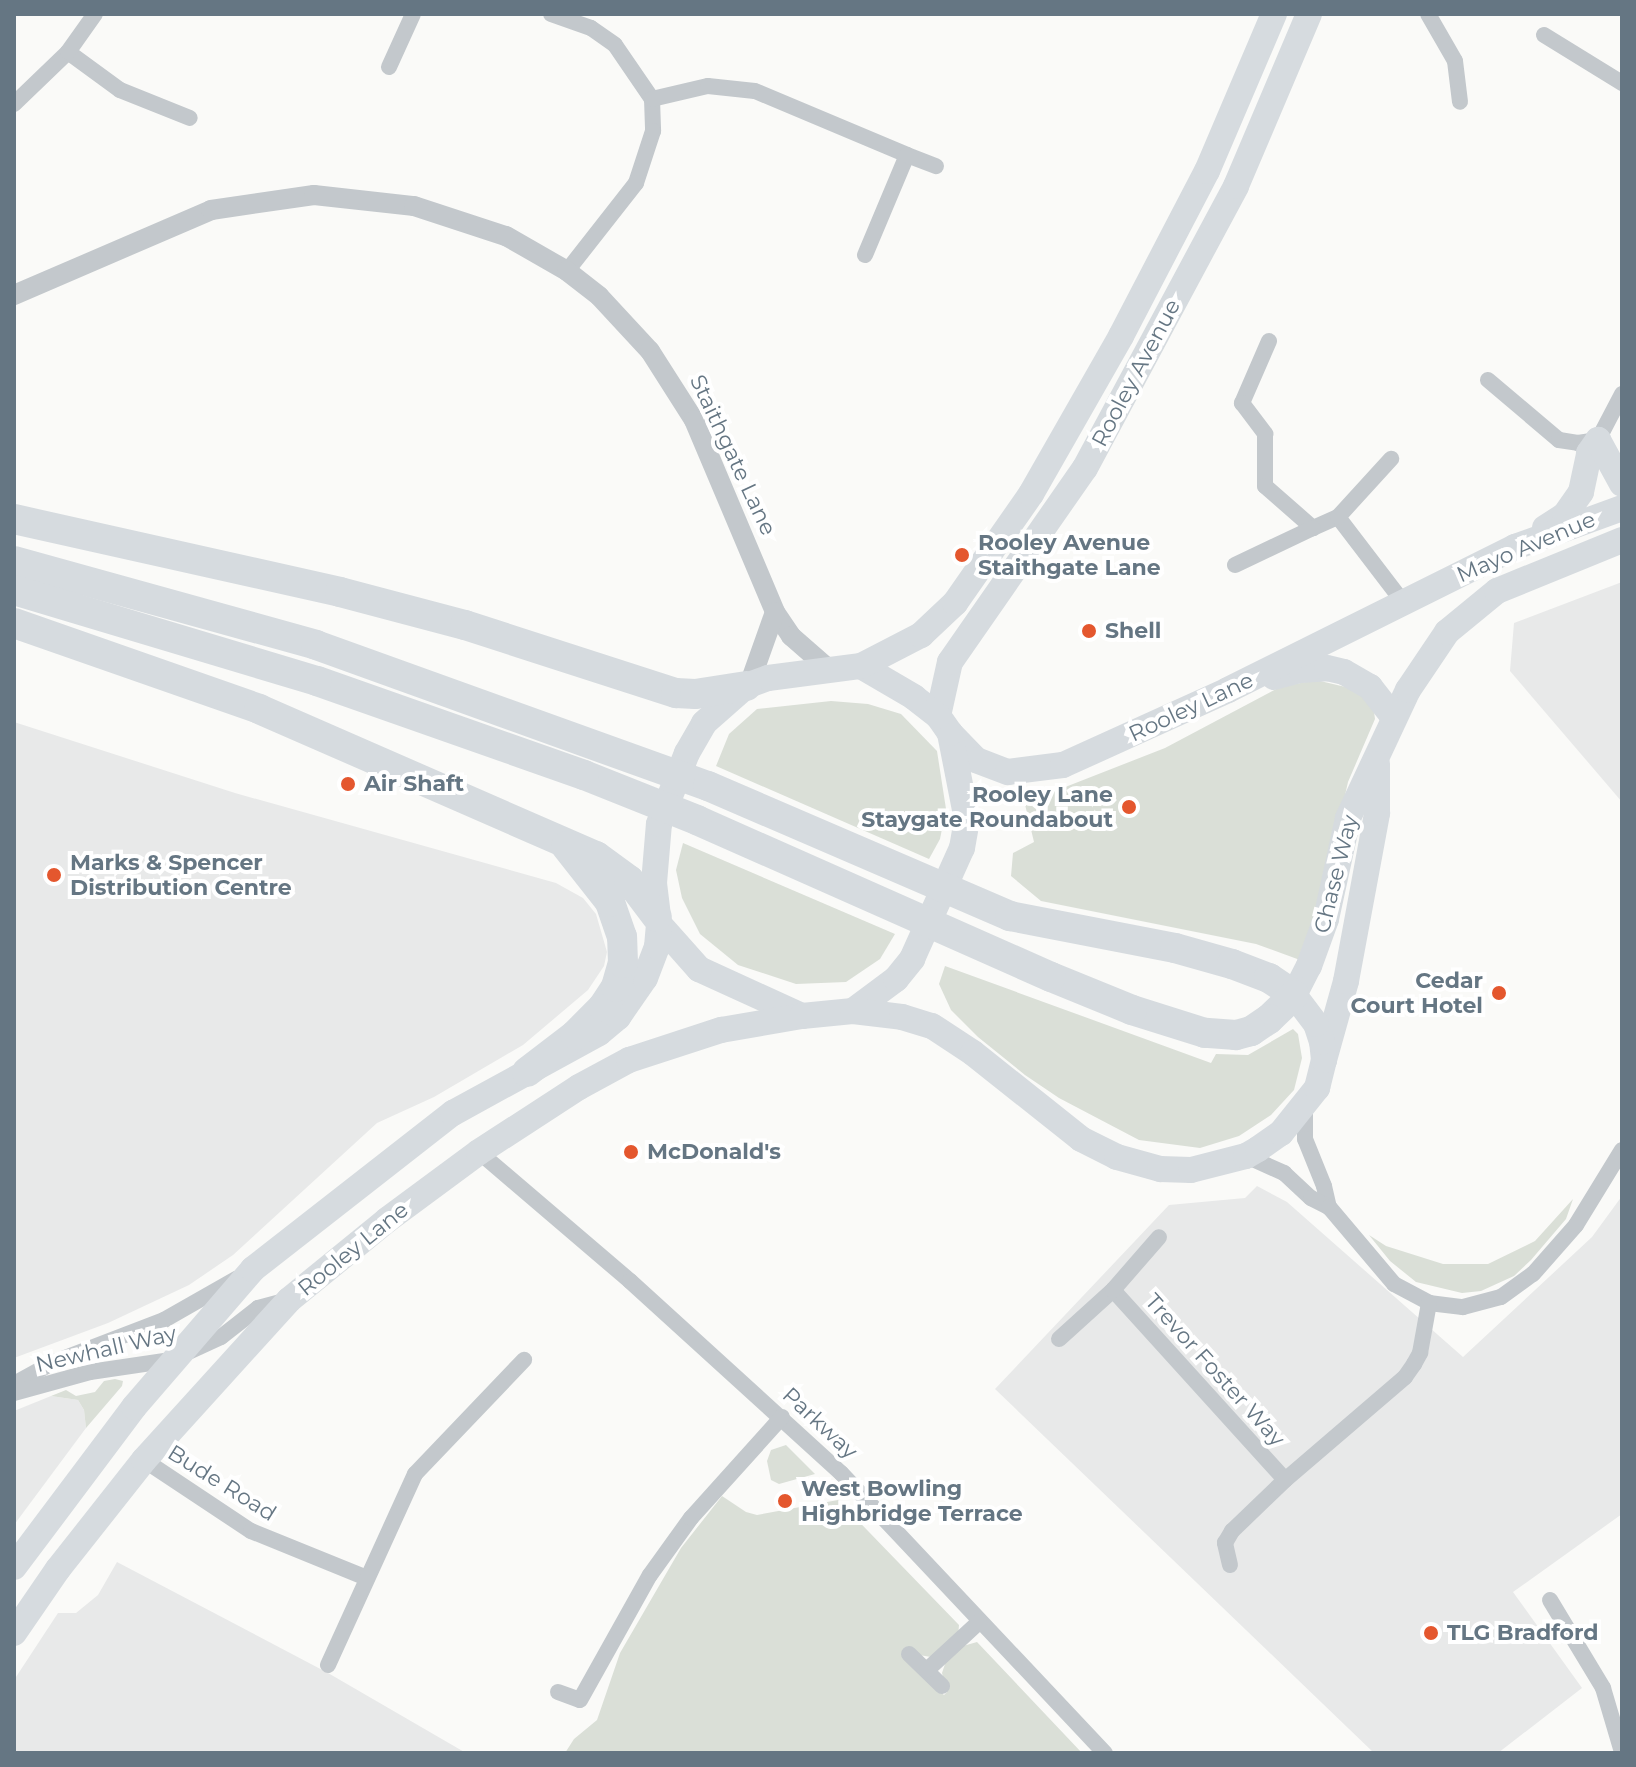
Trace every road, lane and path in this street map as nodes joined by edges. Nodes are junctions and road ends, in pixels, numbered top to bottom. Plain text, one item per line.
1 (95, 14) edge
2 (413, 14) edge
3 (551, 14) edge
4 (1274, 14) edge
5 (1309, 14) edge
6 (1428, 14) edge
7 (1544, 35) dead end
8 (68, 52) junction
9 (389, 67) dead end
10 (1622, 83) edge
11 (652, 99) junction
12 (1460, 102) dead end
13 (14, 104) edge
14 (190, 118) dead end
15 (907, 155) junction
16 (936, 166) dead end
17 (865, 255) dead end
18 (567, 271) junction
19 (14, 295) edge
20 (1269, 341) dead end
21 (1488, 380) dead end
22 (1622, 394) edge
23 (1598, 440) junction
24 (1391, 459) dead end
25 (1622, 484) edge
26 (1622, 508) edge
27 (1338, 517) junction
28 (14, 519) edge
29 (1313, 528) junction
30 (1622, 540) edge
31 (1515, 547) junction
32 (14, 561) edge
33 (1235, 565) dead end
34 (1432, 588) joint
35 (14, 590) edge
36 (1403, 602) junction
37 (775, 612) junction
38 (14, 623) edge
39 (861, 666) junction
40 (830, 670) junction
41 (748, 685) junction
42 (1228, 690) junction
43 (1394, 718) junction
44 (944, 724) junction
45 (1377, 752) junction
46 (565, 845) junction
47 (658, 920) junction
48 (1294, 995) junction
49 (853, 1011) junction
50 (802, 1016) junction
51 (1324, 1060) junction
52 (527, 1072) junction
53 (1305, 1106) junction
54 (1622, 1150) edge
55 (479, 1152) junction
56 (1246, 1156) junction
57 (1329, 1207) junction
58 (1159, 1237) dead end
59 (253, 1269) junction
60 (1113, 1290) junction
61 (289, 1300) junction
62 (1429, 1303) junction
63 (1059, 1339) dead end
64 (171, 1360) junction
65 (524, 1360) dead end
66 (14, 1384) edge
67 (14, 1393) edge
68 (782, 1417) junction
69 (144, 1460) junction
70 (1285, 1480) junction
71 (1230, 1565) dead end
72 (14, 1567) edge
73 (367, 1578) junction
74 (1550, 1600) dead end
75 (979, 1622) junction
76 (14, 1633) edge
77 (909, 1654) dead end
78 (328, 1665) dead end
79 (927, 1670) junction
80 (942, 1686) dead end
81 (558, 1692) dead end
82 (1622, 1750) edge
83 (1105, 1753) edge

1 - 8 street
2 - 9 street
3 - 11 street
4 - 39 main road, Rooley Avenue
5 - 44 main road, Rooley Avenue
6 - 12 street
7 - 10 street
8 - 13 street
8 - 14 street
11 - 15 street
11 - 18 street
15 - 16 street
15 - 17 street
18 - 19 street, Staithgate Lane
18 - 37 street, Staithgate Lane
20 - 29 street
21 - 23 street
22 - 23 street
23 - 25 main road
23 - 31 main road
24 - 27 street
26 - 31 main road, Mayo Avenue
27 - 29 street
27 - 36 street
28 - 41 highway
29 - 33 street
30 - 43 main road, Mayo Avenue
31 - 34 main road, Mayo Avenue
32 - 48 highway
34 - 36 main road, Rooley Lane
35 - 48 highway
36 - 42 main road, Rooley Lane
37 - 40 street, Staithgate Lane
37 - 41 street
38 - 46 highway
39 - 40 main road, Rooley Avenue
39 - 44 main road, Rooley Lane
40 - 41 main road, Rooley Avenue
41 - 47 main road
42 - 43 main road
42 - 44 main road, Rooley Lane
43 - 45 main road, Mayo Avenue
44 - 49 main road
45 - 48 main road, Chase Way
45 - 51 main road, Chase Way
46 - 47 highway
46 - 52 highway
47 - 50 main road
47 - 52 main road
48 - 51 main road
49 - 50 main road, Chase Way
49 - 56 main road, Chase Way
50 - 55 main road, Rooley Lane
51 - 53 main road, Chase Way
52 - 59 main road
53 - 56 main road, Chase Way
53 - 57 street
54 - 62 street
55 - 61 main road, Rooley Lane
55 - 68 street, Parkway
56 - 57 street
57 - 62 street
58 - 60 street, Trevor Foster Way
59 - 64 main road
59 - 66 street, Newhall Way
60 - 63 street, Trevor Foster Way
60 - 70 street, Trevor Foster Way
61 - 64 street, Newhall Way
61 - 69 main road, Rooley Lane
62 - 70 street, Trevor Foster Way
64 - 67 street, Newhall Way
64 - 72 main road
65 - 73 street
68 - 75 street, Parkway
68 - 81 street
69 - 73 street, Bude Road
69 - 76 main road, Rooley Lane
70 - 71 street, Trevor Foster Way
73 - 78 street
74 - 82 street
75 - 79 street
75 - 83 street, Parkway
77 - 79 street
79 - 80 street

